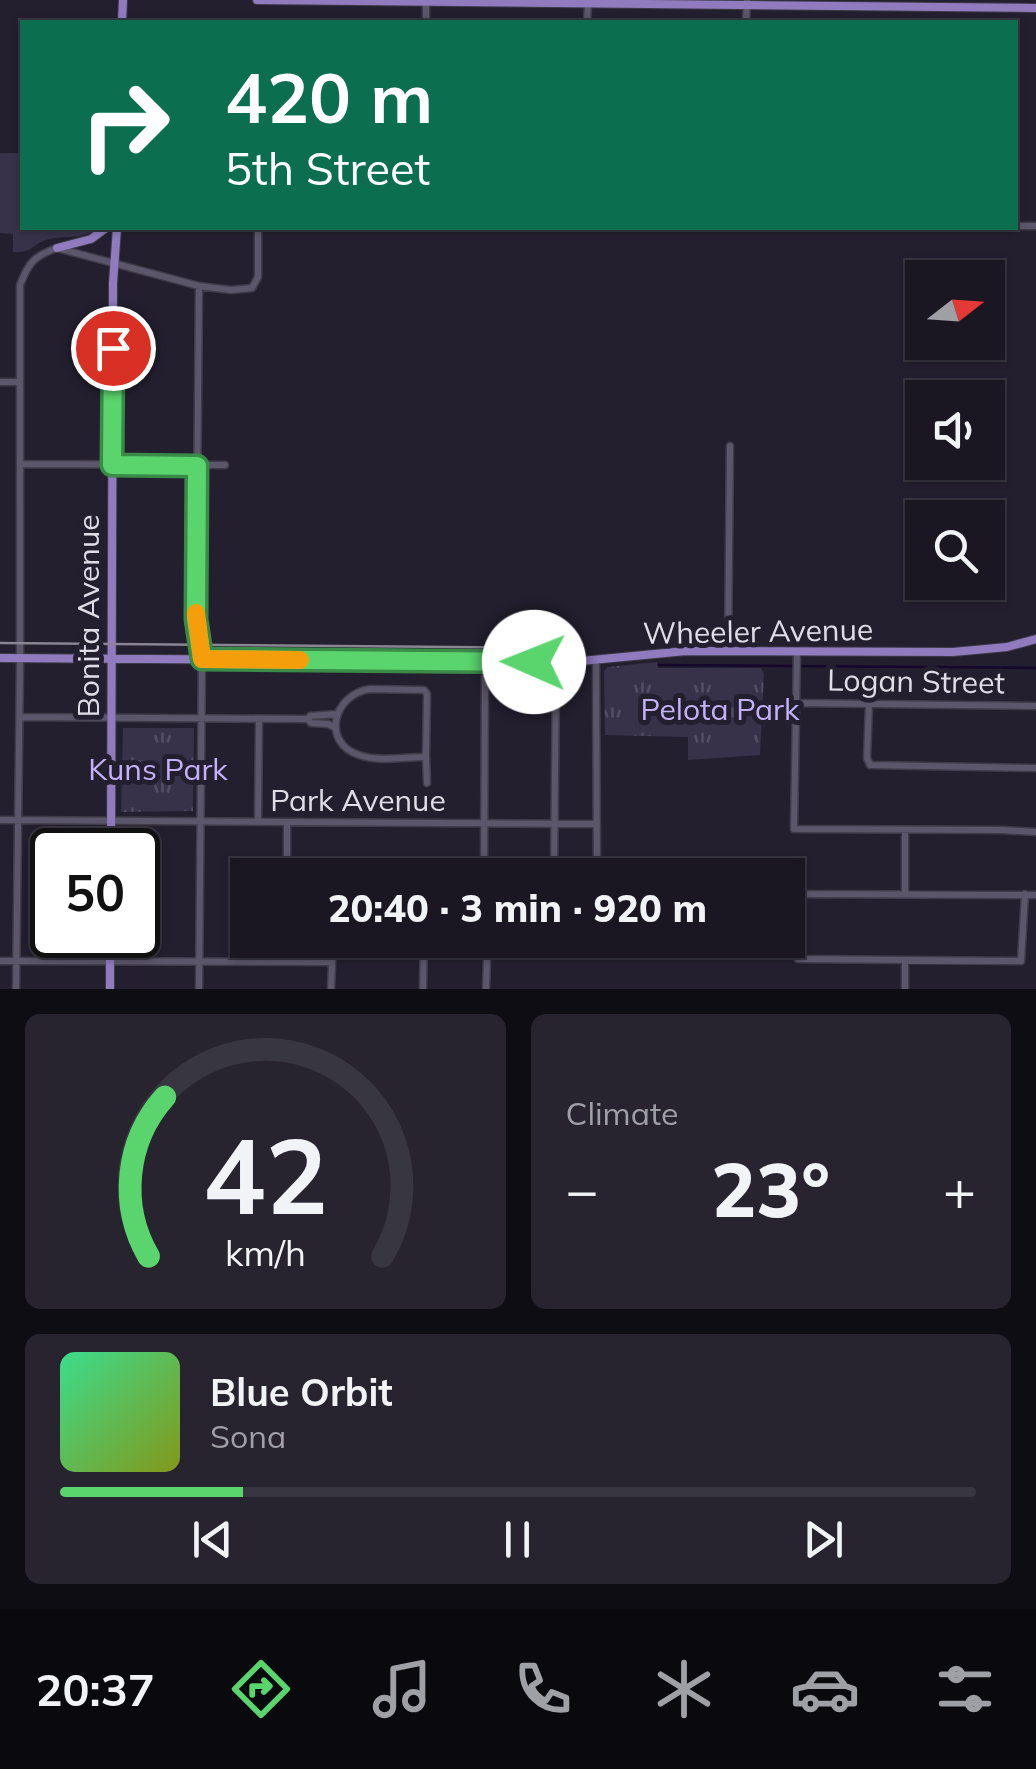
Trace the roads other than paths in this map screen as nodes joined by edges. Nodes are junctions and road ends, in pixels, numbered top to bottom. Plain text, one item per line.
1 (258, 0) edge
2 (426, 1) edge
3 (677, 2) edge
4 (747, 2) edge
5 (811, 2) edge
6 (979, 3) edge
7 (588, 4) junction
8 (1036, 8) edge
9 (587, 20) edge
10 (103, 230) edge
11 (118, 230) edge
12 (258, 230) edge
13 (57, 248) junction
14 (114, 263) junction
15 (199, 286) junction
16 (0, 382) edge
17 (19, 382) junction
18 (730, 446) dead end
19 (20, 464) junction
20 (112, 465) junction
21 (225, 465) dead end
22 (197, 466) junction
23 (1036, 639) edge
24 (728, 651) junction
25 (797, 652) junction
26 (112, 657) junction
27 (0, 658) edge
28 (20, 658) junction
29 (202, 659) junction
30 (596, 660) junction
31 (485, 677) dead end
32 (556, 678) dead end
33 (796, 704) junction
34 (869, 704) junction
35 (1036, 706) edge
36 (337, 714) junction
37 (20, 717) junction
38 (201, 717) junction
39 (112, 718) junction
40 (259, 718) junction
41 (308, 719) junction
42 (336, 728) junction
43 (426, 754) junction
44 (1036, 768) edge
45 (427, 783) dead end
46 (0, 820) edge
47 (18, 820) junction
48 (111, 821) junction
49 (200, 822) junction
50 (258, 822) junction
51 (288, 823) junction
52 (484, 824) junction
53 (554, 824) junction
54 (596, 824) junction
55 (111, 828) edge
56 (906, 831) junction
57 (1036, 832) edge
58 (287, 858) edge
59 (484, 858) edge
60 (554, 858) edge
61 (596, 858) edge
62 (805, 894) edge
63 (905, 894) junction
64 (1025, 894) junction
65 (1036, 894) edge
66 (286, 958) edge
67 (331, 958) edge
68 (424, 958) edge
69 (487, 958) edge
70 (798, 958) edge
71 (906, 960) junction
72 (0, 961) edge
73 (16, 961) junction
74 (110, 961) junction
75 (200, 962) junction
76 (286, 962) junction
77 (331, 962) junction
78 (16, 989) edge
79 (110, 989) edge
80 (199, 989) edge
81 (332, 989) edge
82 (423, 989) edge
83 (486, 989) edge
84 (906, 989) edge

1 - 2 main road
2 - 7 main road
3 - 4 main road
3 - 7 main road
4 - 5 main road
5 - 6 main road
6 - 8 main road
7 - 9 street
10 - 13 main road
11 - 14 main road, Bonita Avenue
12 - 15 street
13 - 14 street
13 - 17 street
14 - 15 street
14 - 20 main road, Bonita Avenue
15 - 22 street
16 - 17 street
17 - 19 street
18 - 24 street
19 - 20 street
19 - 28 street
20 - 22 street
20 - 26 main road, Bonita Avenue
21 - 22 street
22 - 29 street
23 - 25 main road, Wheeler Avenue
24 - 25 main road, Wheeler Avenue
24 - 30 main road, Wheeler Avenue
25 - 33 street
26 - 28 main road, Wheeler Avenue
26 - 29 main road, Wheeler Avenue
26 - 39 main road, Bonita Avenue
27 - 28 main road, Wheeler Avenue
28 - 37 street
29 - 30 main road, Wheeler Avenue
29 - 38 street
30 - 54 street
31 - 52 street
32 - 53 street
33 - 34 street, Logan Street
33 - 56 street
34 - 35 street, Logan Street
34 - 44 street
36 - 41 street
36 - 42 street
36 - 43 street
37 - 39 street
37 - 47 street
38 - 39 street
38 - 40 street
38 - 49 street
39 - 48 main road, Bonita Avenue
40 - 41 street
40 - 50 street
41 - 42 street
42 - 43 street
43 - 45 street
46 - 47 street, Park Avenue
47 - 48 street, Park Avenue
47 - 73 street
48 - 49 street, Park Avenue
48 - 55 main road, Bonita Avenue
49 - 50 street, Park Avenue
49 - 75 street
50 - 51 street, Park Avenue
51 - 52 street, Park Avenue
51 - 58 street
52 - 53 street, Park Avenue
52 - 59 street
53 - 54 street, Park Avenue
53 - 60 street
54 - 61 street
56 - 57 street
56 - 63 street
62 - 63 street
63 - 64 street
64 - 65 street
64 - 71 street
66 - 76 street
67 - 77 street
68 - 82 street
69 - 83 street
70 - 71 street
71 - 84 street
72 - 73 street
73 - 74 street
73 - 78 street
74 - 75 street
74 - 79 main road
75 - 76 street
75 - 80 street
76 - 77 street
77 - 81 street

